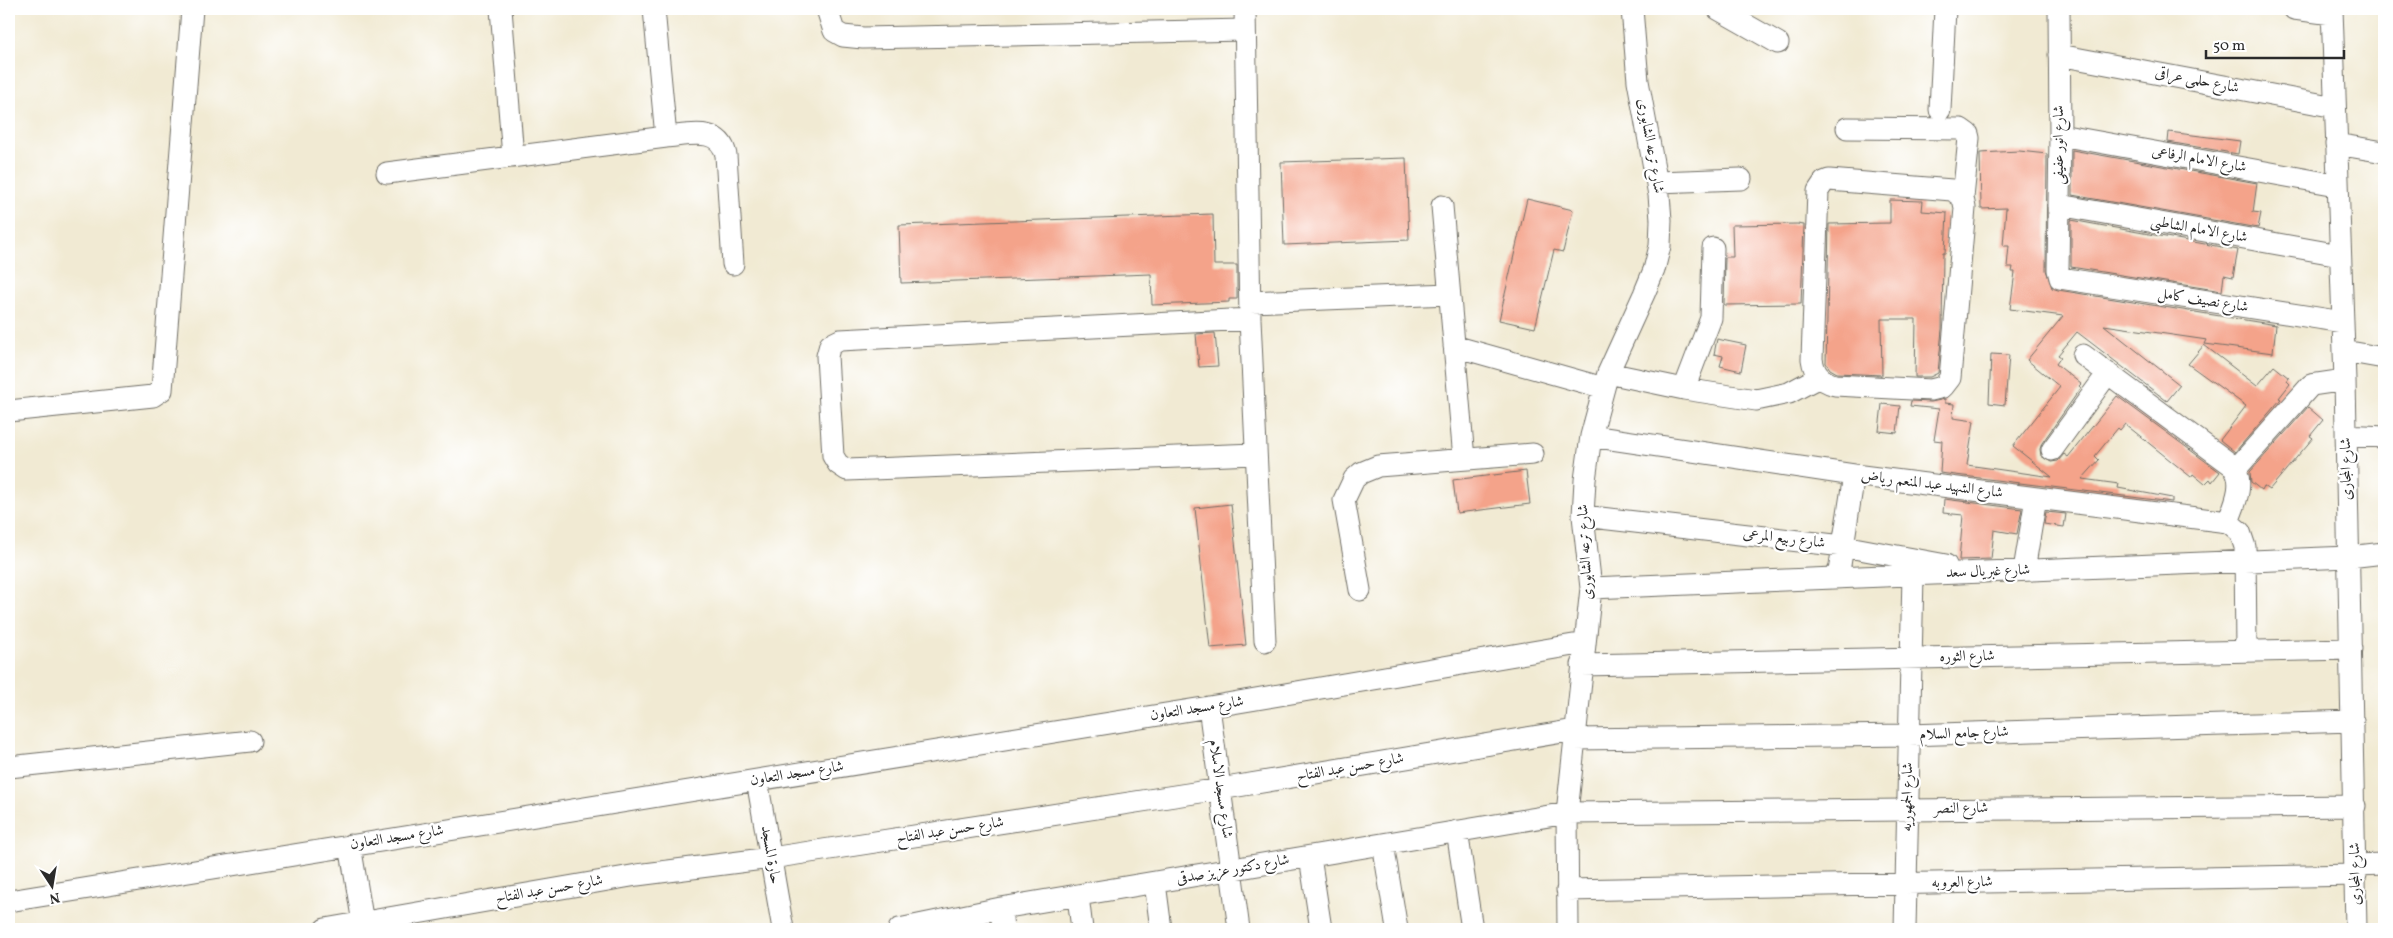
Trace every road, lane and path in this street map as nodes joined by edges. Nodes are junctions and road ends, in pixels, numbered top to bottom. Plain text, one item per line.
1 (192, 9) edge
2 (500, 9) edge
3 (654, 9) edge
4 (827, 9) edge
5 (1245, 9) edge
6 (1632, 9) edge
7 (1718, 9) edge
8 (1945, 9) edge
9 (2059, 9) edge
10 (2294, 9) edge
11 (2332, 11) edge
12 (1245, 30) junction
13 (1778, 43) dead end
14 (2059, 55) junction
15 (2335, 107) junction
16 (1940, 110) dead end
17 (1847, 128) dead end
18 (2060, 135) junction
19 (666, 137) junction
20 (2336, 144) junction
21 (2384, 152) edge
22 (513, 157) junction
23 (387, 173) dead end
24 (1741, 179) dead end
25 (1657, 182) junction
26 (2337, 185) junction
27 (1963, 198) junction
28 (2059, 205) junction
29 (1442, 206) dead end
30 (1713, 248) dead end
31 (2340, 255) junction
32 (733, 264) dead end
33 (2062, 279) joint
34 (1449, 294) junction
35 (1250, 310) junction
36 (2343, 322) junction
37 (1454, 346) junction
38 (2344, 351) junction
39 (2083, 355) dead end
40 (2384, 358) edge
41 (2108, 373) junction
42 (1819, 376) junction
43 (2345, 380) junction
44 (1606, 381) junction
45 (1684, 388) junction
46 (9, 411) edge
47 (2346, 435) junction
48 (1591, 436) junction
49 (2384, 437) edge
50 (2052, 450) dead end
51 (1255, 454) junction
52 (1533, 454) dead end
53 (1464, 459) junction
54 (2236, 470) junction
55 (1854, 475) junction
56 (2036, 498) junction
57 (1582, 516) junction
58 (2228, 522) junction
59 (1843, 546) junction
60 (2384, 553) edge
61 (2349, 557) junction
62 (2246, 561) junction
63 (2024, 570) junction
64 (1983, 572) junction
65 (1913, 575) junction
66 (1838, 578) junction
67 (1591, 588) junction
68 (1360, 590) dead end
69 (1264, 641) dead end
70 (1584, 643) junction
71 (2351, 649) junction
72 (2246, 651) junction
73 (1910, 658) junction
74 (1582, 665) junction
75 (1209, 707) junction
76 (2353, 722) junction
77 (1574, 735) junction
78 (1909, 735) junction
79 (250, 741) dead end
80 (9, 767) edge
81 (757, 780) junction
82 (1220, 789) junction
83 (2355, 806) junction
84 (1907, 810) junction
85 (1567, 813) junction
86 (1458, 831) junction
87 (1383, 844) junction
88 (350, 846) junction
89 (1310, 857) junction
90 (771, 858) junction
91 (2384, 864) edge
92 (1231, 870) junction
93 (2356, 870) junction
94 (1155, 883) junction
95 (1906, 884) junction
96 (1567, 890) junction
97 (1078, 896) junction
98 (9, 901) edge
99 (1001, 908) junction
100 (364, 926) edge
101 (324, 929) edge
102 (783, 929) edge
103 (899, 929) edge
104 (1003, 929) edge
105 (1082, 929) edge
106 (1161, 929) edge
107 (1239, 929) edge
108 (1321, 929) edge
109 (1397, 929) edge
110 (1472, 929) edge
111 (1568, 929) edge
112 (1905, 929) edge
113 (2356, 929) edge

1 - 46 street
2 - 22 street
3 - 19 street
4 - 12 street
5 - 12 street
6 - 25 street, شارع ترعه الشابورى
7 - 13 street
8 - 16 street
9 - 14 street, شارع انور عفيفى
10 - 11 street
11 - 15 street, شارع المجارى
12 - 35 street
14 - 15 street, شارع حلمى عراقى
14 - 18 street, شارع انور عفيفى
15 - 20 street, شارع المجارى
17 - 27 street
18 - 26 street, شارع الامام الرفاعى
18 - 28 street, شارع انور عفيفى
19 - 22 street
19 - 32 street
20 - 21 street
20 - 26 street, شارع المجارى
22 - 23 street
24 - 25 street
25 - 44 street, شارع ترعه الشابورى
26 - 31 street, شارع المجارى
27 - 42 street
27 - 42 street
28 - 31 street, شارع الامام الشاطبى
28 - 33 street, شارع انور عفيفى
29 - 34 street
30 - 45 street
31 - 36 street, شارع المجارى
33 - 36 street, شارع نصيف كامل
34 - 35 street
34 - 37 street
35 - 51 street
35 - 51 street
36 - 38 street, شارع المجارى
37 - 44 street
37 - 53 street
38 - 40 street
38 - 43 street, شارع المجارى
39 - 41 street
41 - 50 street
41 - 54 street
42 - 45 street
43 - 47 street, شارع المجارى
43 - 54 street
44 - 45 street
44 - 48 street, شارع ترعه الشابورى
47 - 49 street
47 - 61 street, شارع المجارى
48 - 55 street, شارع الشهيد عبد المنعم رياض
48 - 57 street, شارع ترعه الشابورى
51 - 69 street
52 - 53 street
53 - 68 street
54 - 58 street
55 - 56 street, شارع الشهيد عبد المنعم رياض
55 - 59 street
56 - 58 street, شارع الشهيد عبد المنعم رياض
56 - 63 street
57 - 59 street, شارع ربيع المرعى
57 - 67 street, شارع ترعه الشابورى
58 - 62 street
59 - 64 street, شارع ربيع المرعى
59 - 66 street
60 - 61 street, شارع غبريال سعد
61 - 62 street, شارع غبريال سعد
61 - 71 street, شارع المجارى
62 - 63 street, شارع غبريال سعد
62 - 72 street
63 - 64 street, شارع غبريال سعد
64 - 65 street, شارع غبريال سعد
65 - 66 street, شارع غبريال سعد
65 - 73 street, شارع الجمهوريه
66 - 67 street, شارع غبريال سعد
67 - 70 street, شارع ترعه الشابورى
70 - 74 street, شارع ترعه الشابورى
70 - 75 street, شارع مسجد التعاون
71 - 72 street, شارع الثوره
71 - 76 street, شارع المجارى
72 - 73 street, شارع الثوره
73 - 74 street, شارع الثوره
73 - 78 street, شارع الجمهوريه
74 - 77 street, شارع ترعه الشابورى
75 - 81 street, شارع مسجد التعاون
75 - 82 street, شارع مسجد الاسلام
76 - 78 street, شارع جامع السلام
76 - 83 street, شارع المجارى
77 - 78 street, شارع جامع السلام
77 - 82 street, شارع حسن عبد الفتاح
77 - 85 street, شارع ترعه الشابورى
78 - 84 street, شارع الجمهوريه
79 - 80 street
81 - 88 street, شارع مسجد التعاون
81 - 90 street, حارة المسجد
82 - 90 street, شارع حسن عبد الفتاح
82 - 92 street, شارع مسجد الاسلام
83 - 84 street, شارع النصر
83 - 93 street, شارع المجارى
84 - 85 street, شارع النصر
84 - 95 street, شارع الجمهوريه
85 - 86 street, شارع دكتور عزيز صدقى
85 - 96 street, شارع ترعه الشابورى
86 - 87 street, شارع دكتور عزيز صدقى
86 - 110 street
87 - 89 street, شارع دكتور عزيز صدقى
87 - 109 street
88 - 98 street, شارع مسجد التعاون
88 - 100 street
89 - 92 street, شارع دكتور عزيز صدقى
89 - 108 street
90 - 100 street, شارع حسن عبد الفتاح
90 - 102 street, حارة المسجد
91 - 93 street, شارع العروبه
92 - 94 street, شارع دكتور عزيز صدقى
92 - 107 street, شارع مسجد الاسلام
93 - 95 street, شارع العروبه
93 - 113 street, شارع المجارى
94 - 97 street, شارع دكتور عزيز صدقى
94 - 106 street
95 - 96 street, شارع العروبه
95 - 112 street, شارع الجمهوريه
96 - 111 street, شارع ترعه الشابورى
97 - 99 street, شارع دكتور عزيز صدقى
97 - 105 street
99 - 103 street, شارع دكتور عزيز صدقى
99 - 104 street
100 - 101 street, شارع حسن عبد الفتاح

